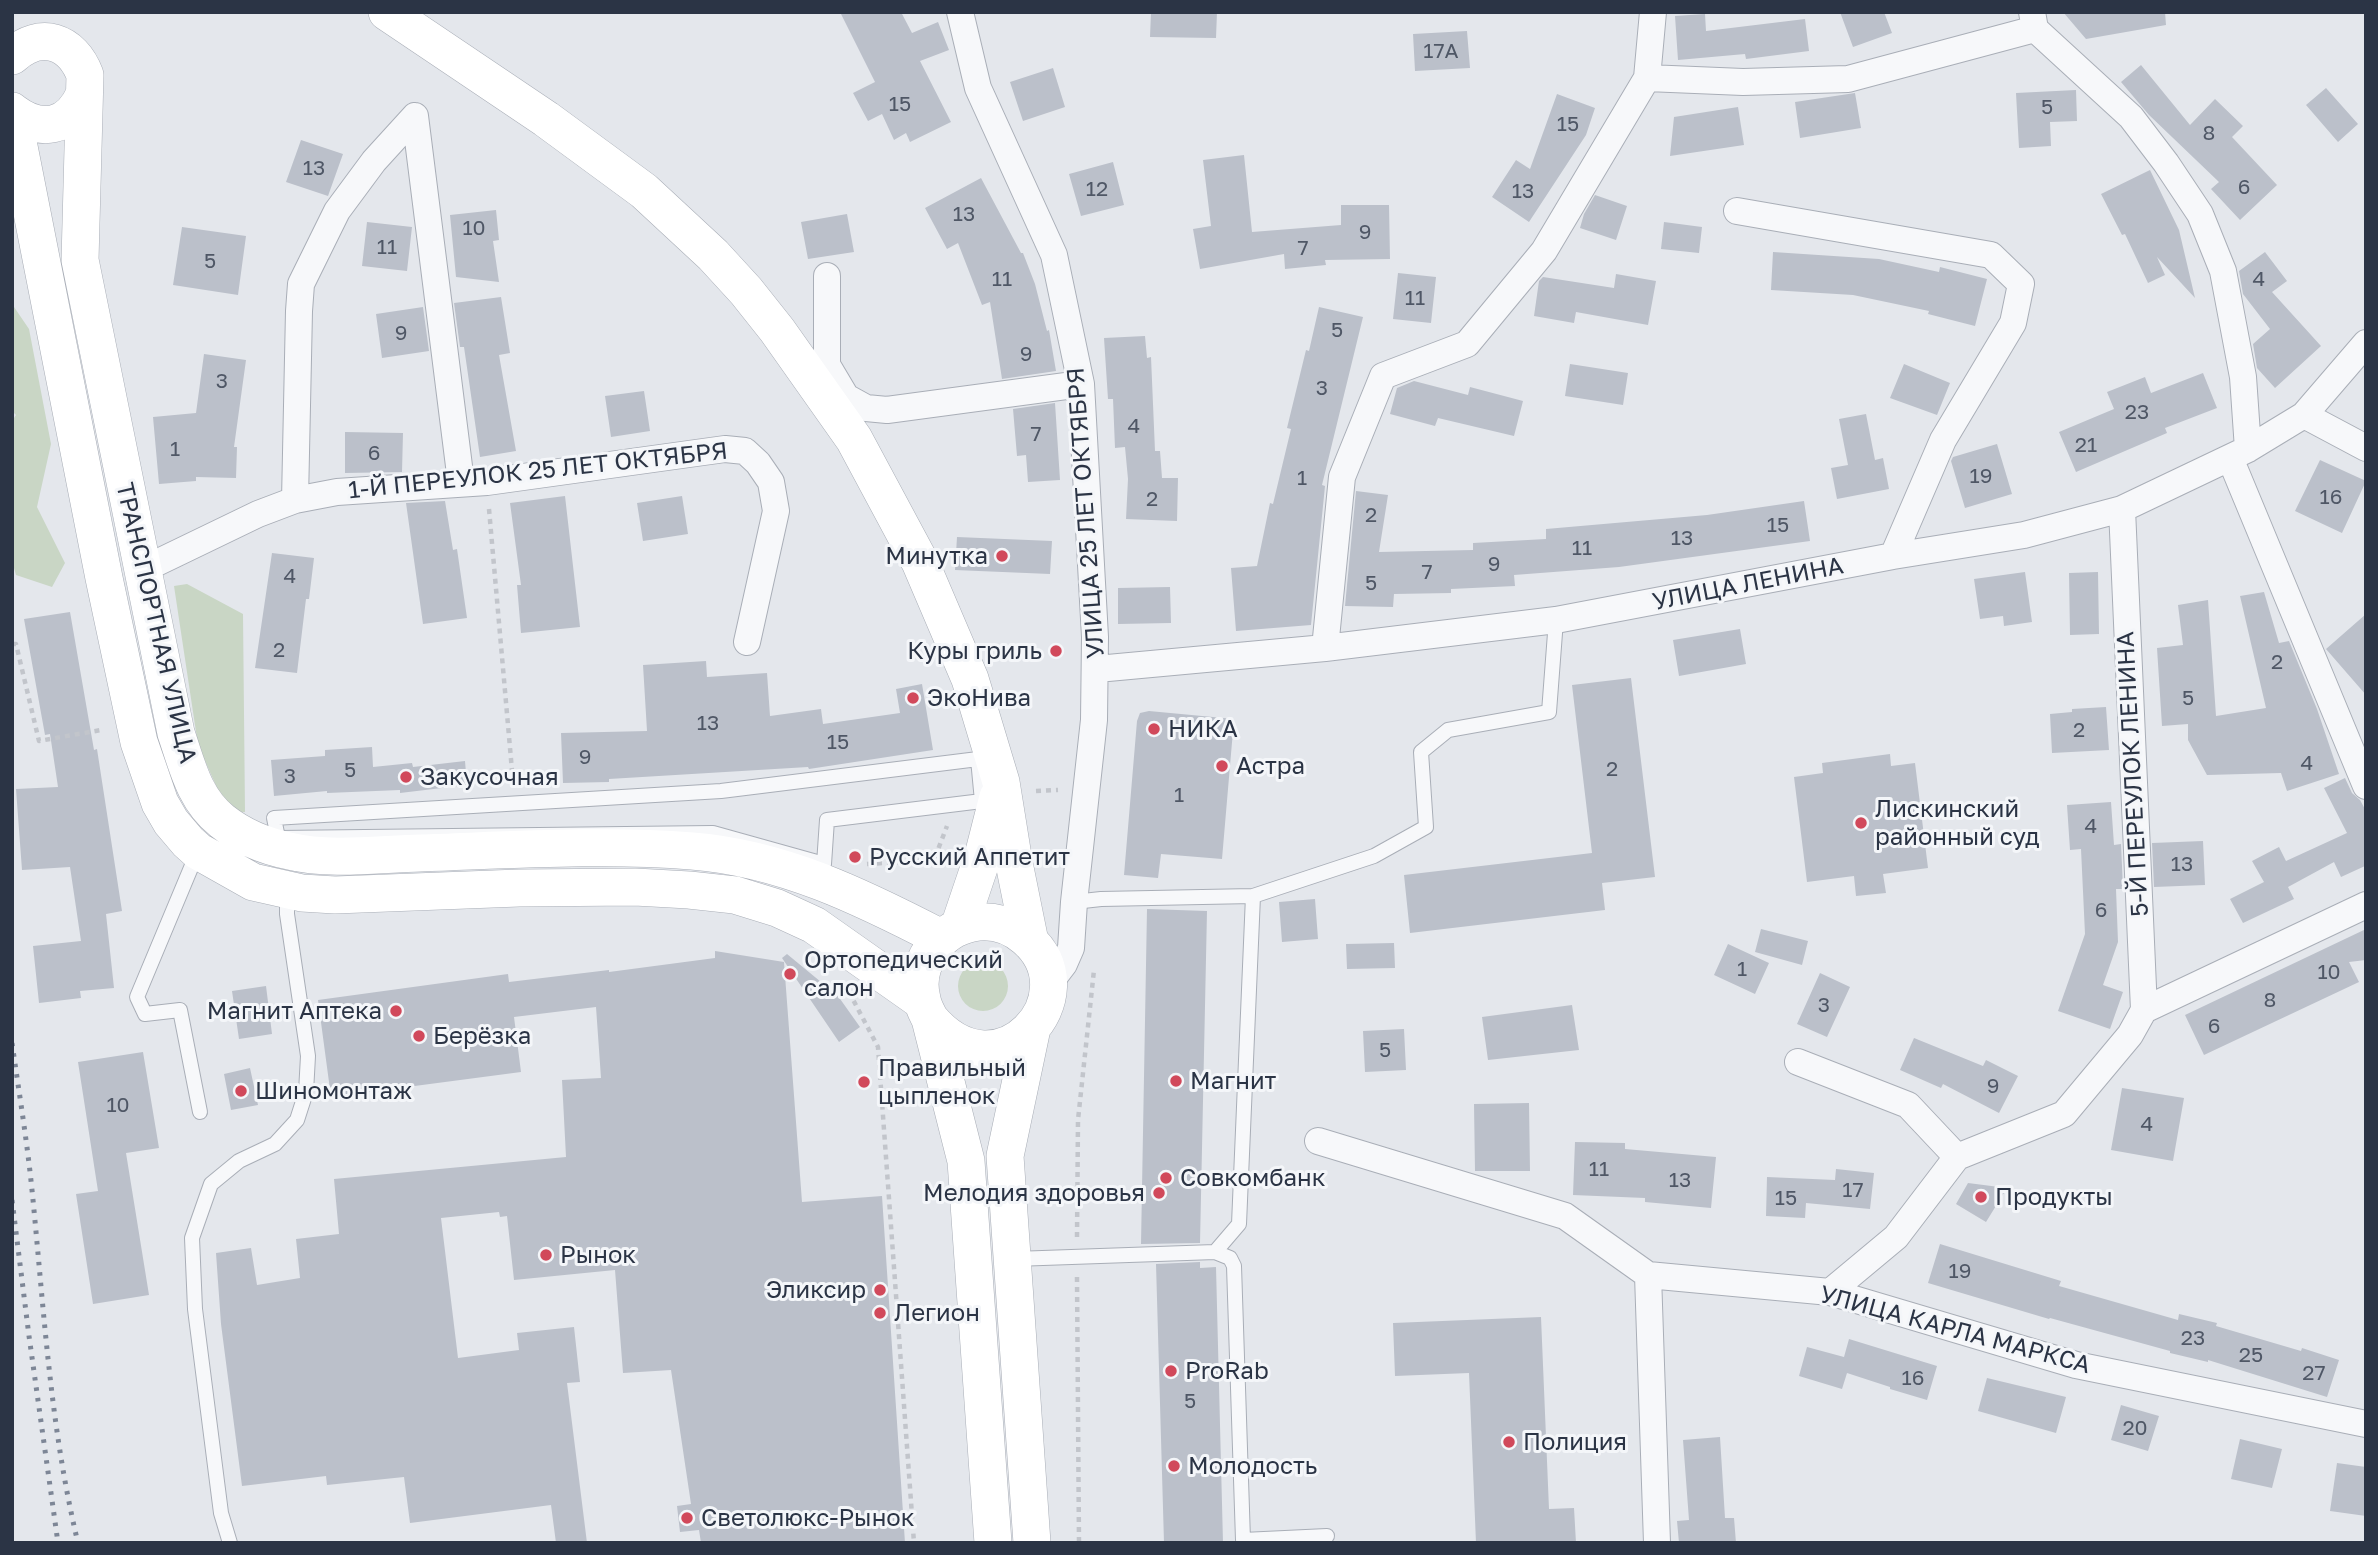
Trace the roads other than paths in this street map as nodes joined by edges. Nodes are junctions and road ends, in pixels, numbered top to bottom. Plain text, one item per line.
1 (960, 12) edge
2 (1653, 12) edge
3 (396, 17) edge
4 (2033, 20) edge
5 (12, 56) edge
6 (1647, 78) junction
7 (84, 95) junction
8 (13, 112) edge
9 (1737, 211) dead end
10 (827, 276) dead end
11 (2366, 343) edge
12 (1081, 384) junction
13 (2304, 415) junction
14 (2366, 448) edge
15 (2239, 454) junction
16 (461, 482) junction
17 (295, 500) junction
18 (2122, 509) junction
19 (1893, 556) junction
20 (142, 570) junction
21 (1556, 620) junction
22 (747, 642) dead end
23 (1325, 648) junction
24 (1097, 669) junction
25 (1001, 782) junction
26 (2366, 786) edge
27 (514, 804) joint
28 (198, 851) junction
29 (289, 871) junction
30 (1253, 895) junction
31 (1074, 902) junction
32 (2366, 905) edge
33 (950, 932) junction
34 (1030, 942) junction
35 (1048, 985) junction
36 (926, 1010) junction
37 (2144, 1010) junction
38 (1032, 1028) junction
39 (1798, 1062) dead end
40 (200, 1112) dead end
41 (1318, 1141) dead end
42 (1957, 1157) junction
43 (1215, 1252) junction
44 (1012, 1259) junction
45 (1648, 1275) junction
46 (1830, 1292) junction
47 (2366, 1424) edge
48 (1327, 1535) dead end
49 (230, 1543) edge
50 (993, 1543) edge
51 (1032, 1543) edge
52 (1657, 1543) edge

1 - 12 street, УЛИЦА 25 ЛЕТ ОКТЯБРЯ
2 - 6 street
3 - 25 street
4 - 6 street
4 - 15 street
5 - 7 street, ТРАНСПОРТНАЯ УЛИЦА
6 - 23 street
7 - 8 street, ТРАНСПОРТНАЯ УЛИЦА
7 - 20 street, ТРАНСПОРТНАЯ УЛИЦА
8 - 28 street, ТРАНСПОРТНАЯ УЛИЦА
9 - 19 street
10 - 12 street
11 - 13 street, УЛИЦА ЛЕНИНА
12 - 24 street, УЛИЦА 25 ЛЕТ ОКТЯБРЯ
13 - 14 street
13 - 15 street, УЛИЦА ЛЕНИНА
15 - 18 street, УЛИЦА ЛЕНИНА
15 - 26 street
16 - 17 street, 1-Й ПЕРЕУЛОК 25 ЛЕТ ОКТЯБРЯ
16 - 17 street
16 - 22 street, 1-Й ПЕРЕУЛОК 25 ЛЕТ ОКТЯБРЯ
17 - 20 street, 1-Й ПЕРЕУЛОК 25 ЛЕТ ОКТЯБРЯ
18 - 19 street, УЛИЦА ЛЕНИНА
18 - 37 street, 5-Й ПЕРЕУЛОК ЛЕНИНА
19 - 21 street, УЛИЦА ЛЕНИНА
20 - 29 street, ТРАНСПОРТНАЯ УЛИЦА
21 - 23 street, УЛИЦА ЛЕНИНА
21 - 30 lane
23 - 24 street, УЛИЦА ЛЕНИНА
24 - 31 street, УЛИЦА 25 ЛЕТ ОКТЯБРЯ
25 - 33 street
25 - 34 street
27 - 27 lane
28 - 29 street, ТРАНСПОРТНАЯ УЛИЦА
28 - 40 lane
29 - 33 street, ТРАНСПОРТНАЯ УЛИЦА
29 - 36 street, ТРАНСПОРТНАЯ УЛИЦА
29 - 49 lane
30 - 31 lane
30 - 43 lane
31 - 35 street, УЛИЦА 25 ЛЕТ ОКТЯБРЯ
32 - 37 street
33 - 34 street
33 - 36 street
34 - 35 street
35 - 38 street
36 - 38 street
36 - 50 street
37 - 42 street
38 - 44 street
39 - 42 street
41 - 45 street
42 - 46 street
43 - 44 lane
43 - 48 lane
44 - 51 street
45 - 46 street, УЛИЦА КАРЛА МАРКСА
45 - 52 street
46 - 47 street, УЛИЦА КАРЛА МАРКСА

